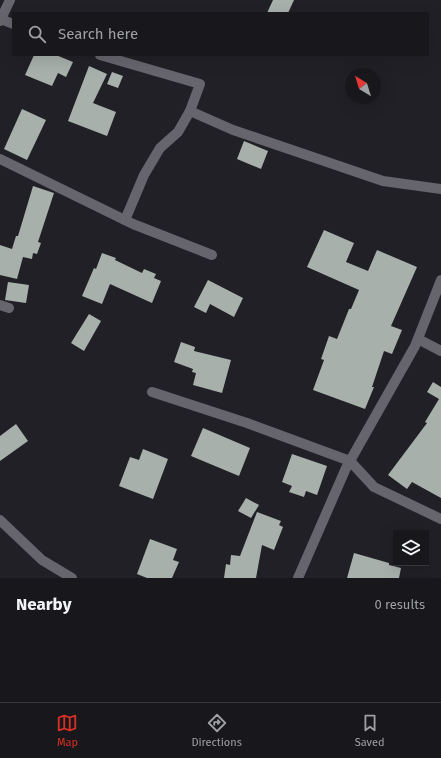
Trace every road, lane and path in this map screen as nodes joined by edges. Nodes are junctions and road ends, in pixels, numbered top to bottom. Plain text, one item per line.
1 (10, 0) edge
2 (0, 20) edge
3 (12, 24) edge
4 (103, 56) edge
5 (190, 111) junction
6 (0, 159) edge
7 (441, 189) edge
8 (125, 220) junction
9 (212, 255) dead end
10 (441, 280) edge
11 (418, 340) junction
12 (441, 352) edge
13 (152, 392) dead end
14 (350, 461) junction
15 (441, 519) edge
16 (0, 520) edge
17 (72, 578) edge
18 (298, 578) edge

1 - 2 street
2 - 3 street
4 - 5 street
5 - 7 street
5 - 8 street
6 - 8 street
8 - 9 street
10 - 11 street
11 - 12 street
11 - 14 street
13 - 14 street
14 - 15 street
14 - 18 street
16 - 17 street

